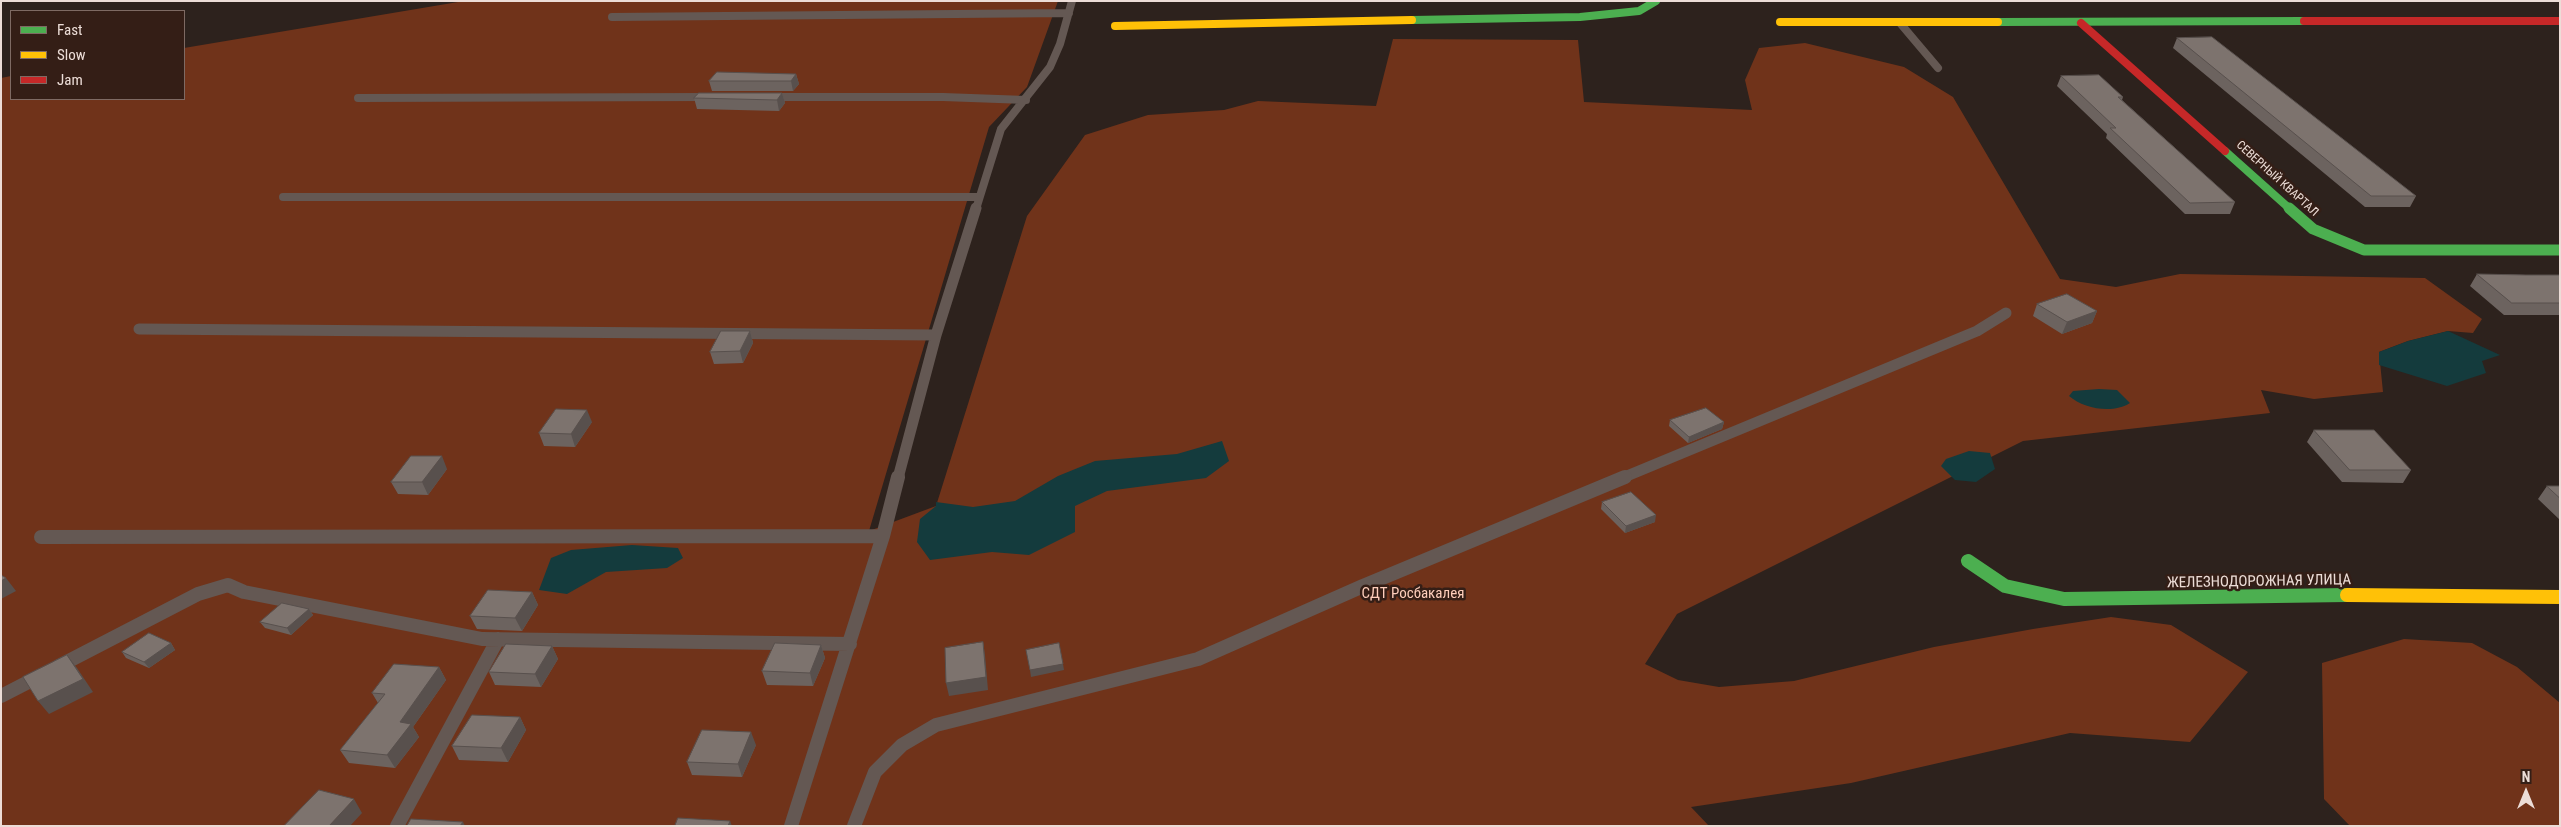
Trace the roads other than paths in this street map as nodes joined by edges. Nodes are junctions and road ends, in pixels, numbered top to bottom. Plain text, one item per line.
1 (1072, 1) edge
2 (1656, 1) edge
3 (1069, 13) junction
4 (612, 17) dead end
5 (2560, 21) edge
6 (1780, 22) dead end
7 (1900, 23) junction
8 (2081, 23) junction
9 (1115, 26) dead end
10 (1938, 68) dead end
11 (715, 97) edge
12 (754, 97) edge
13 (358, 98) dead end
14 (1026, 100) junction
15 (283, 197) dead end
16 (979, 197) junction
17 (2560, 250) edge
18 (2006, 313) dead end
19 (139, 329) dead end
20 (936, 335) junction
21 (883, 536) junction
22 (41, 537) dead end
23 (1968, 561) dead end
24 (2560, 597) edge
25 (498, 639) junction
26 (850, 644) junction
27 (1, 696) edge
28 (397, 826) edge
29 (791, 826) edge
30 (854, 826) edge

1 - 3 lane
2 - 9 street
3 - 4 lane
3 - 14 lane
5 - 8 street
6 - 7 street
7 - 8 street
7 - 10 lane
8 - 17 street, СЕВЕРНЫЙ КВАРТАЛ
11 - 13 lane
12 - 14 lane
14 - 16 lane
15 - 16 lane
16 - 20 lane
18 - 30 lane
19 - 20 lane
20 - 21 lane
21 - 22 lane
21 - 26 lane
23 - 24 street, ЖЕЛЕЗНОДОРОЖНАЯ УЛИЦА
25 - 26 lane
25 - 27 lane
25 - 28 lane
26 - 29 lane

